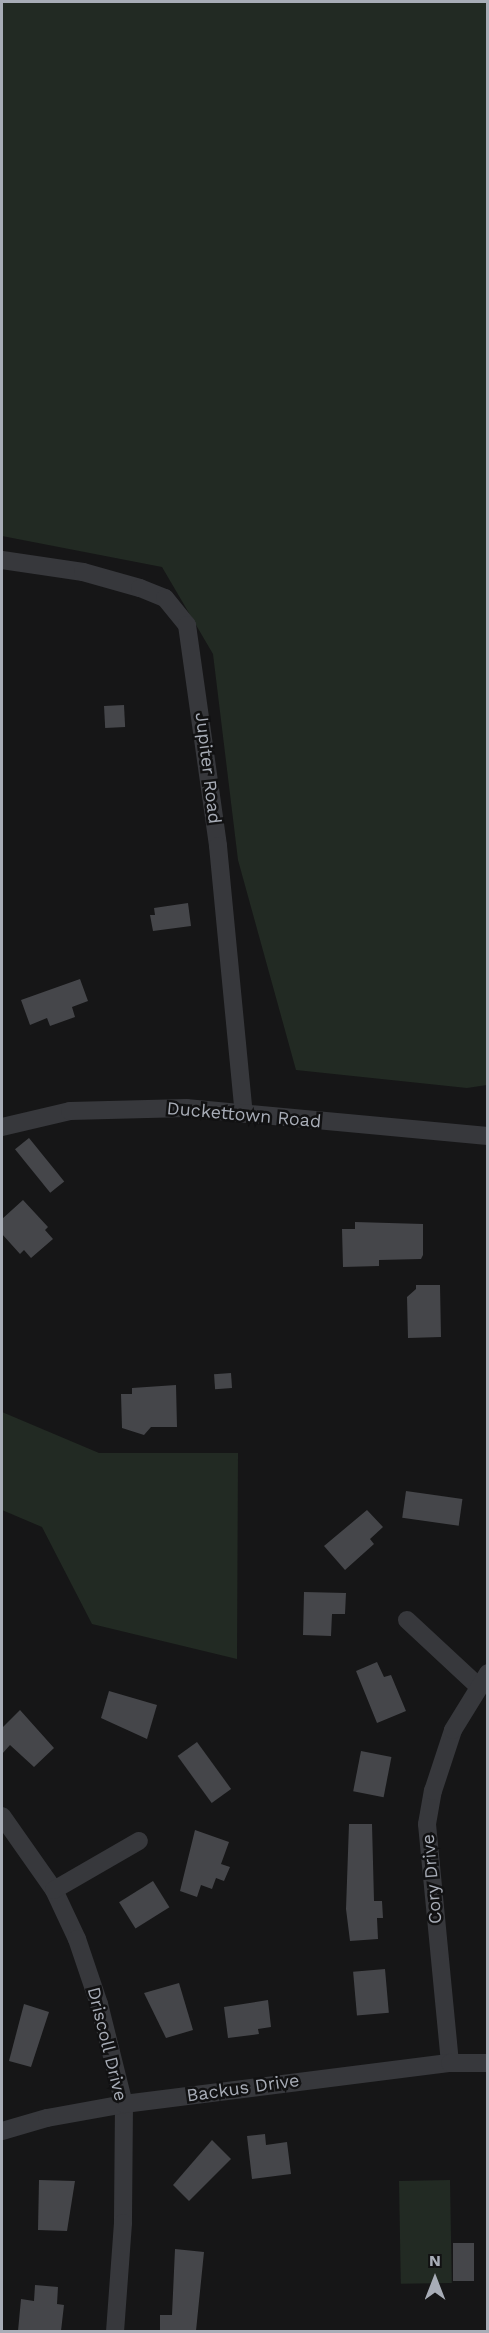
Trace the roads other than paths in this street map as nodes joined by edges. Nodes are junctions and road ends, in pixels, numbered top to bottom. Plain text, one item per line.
1 (2, 560) edge
2 (244, 1114) junction
3 (2, 1127) edge
4 (488, 1136) edge
5 (407, 1620) dead end
6 (482, 1679) edge
7 (2, 1816) edge
8 (139, 1840) dead end
9 (54, 1890) junction
10 (450, 2063) junction
11 (488, 2063) edge
12 (124, 2104) junction
13 (2, 2131) edge
14 (115, 2331) edge

1 - 2 street, Jupiter Road
2 - 3 street, Duckettown Road
2 - 4 street, Duckettown Road
5 - 6 street
6 - 10 street, Cory Drive
7 - 9 street, Driscoll Drive
8 - 9 street
9 - 12 street, Driscoll Drive
10 - 11 street, Backus Drive
10 - 12 street, Backus Drive
12 - 13 street, Backus Drive
12 - 14 street, Driscoll Drive

